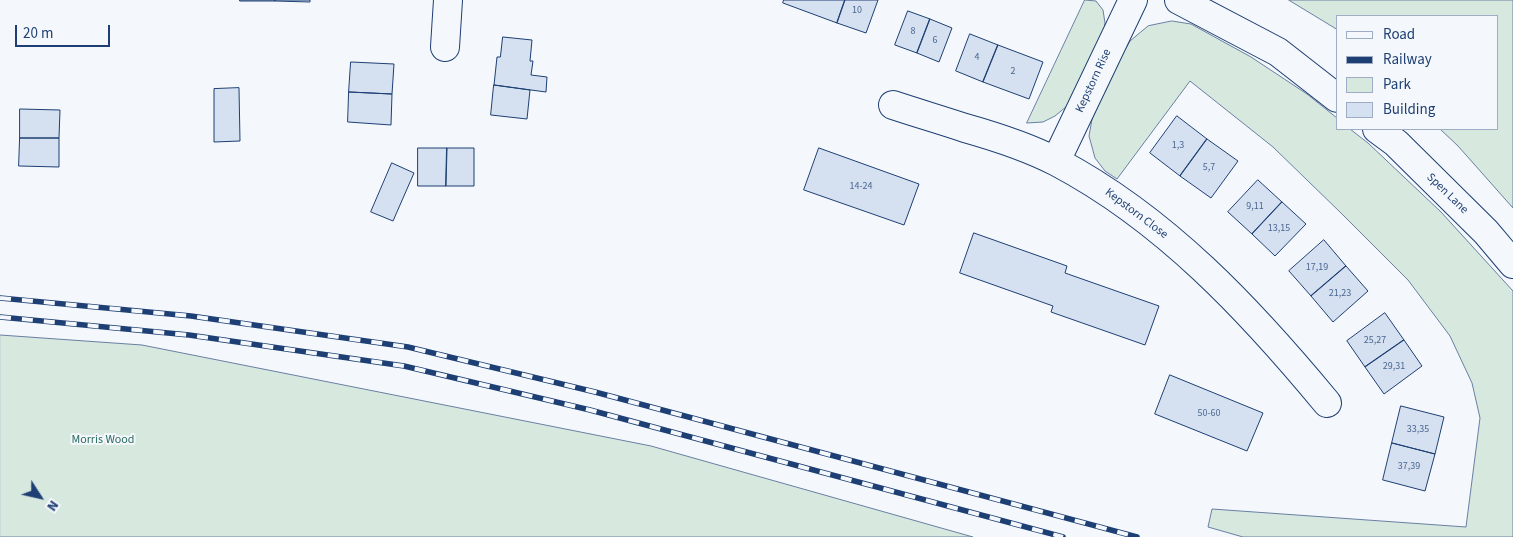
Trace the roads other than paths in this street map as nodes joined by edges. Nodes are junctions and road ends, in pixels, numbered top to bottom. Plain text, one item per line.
1 (448, 0) edge
2 (1132, 0) edge
3 (1179, 0) edge
4 (445, 47) dead end
5 (1336, 97) edge
6 (893, 105) dead end
7 (1378, 130) edge
8 (1056, 161) junction
9 (1513, 264) edge
10 (1327, 403) dead end

1 - 4 street
2 - 8 street, Kepstorn Rise
3 - 5 street
6 - 8 street, Kepstorn Close
7 - 9 street, Spen Lane
8 - 10 street, Kepstorn Close

